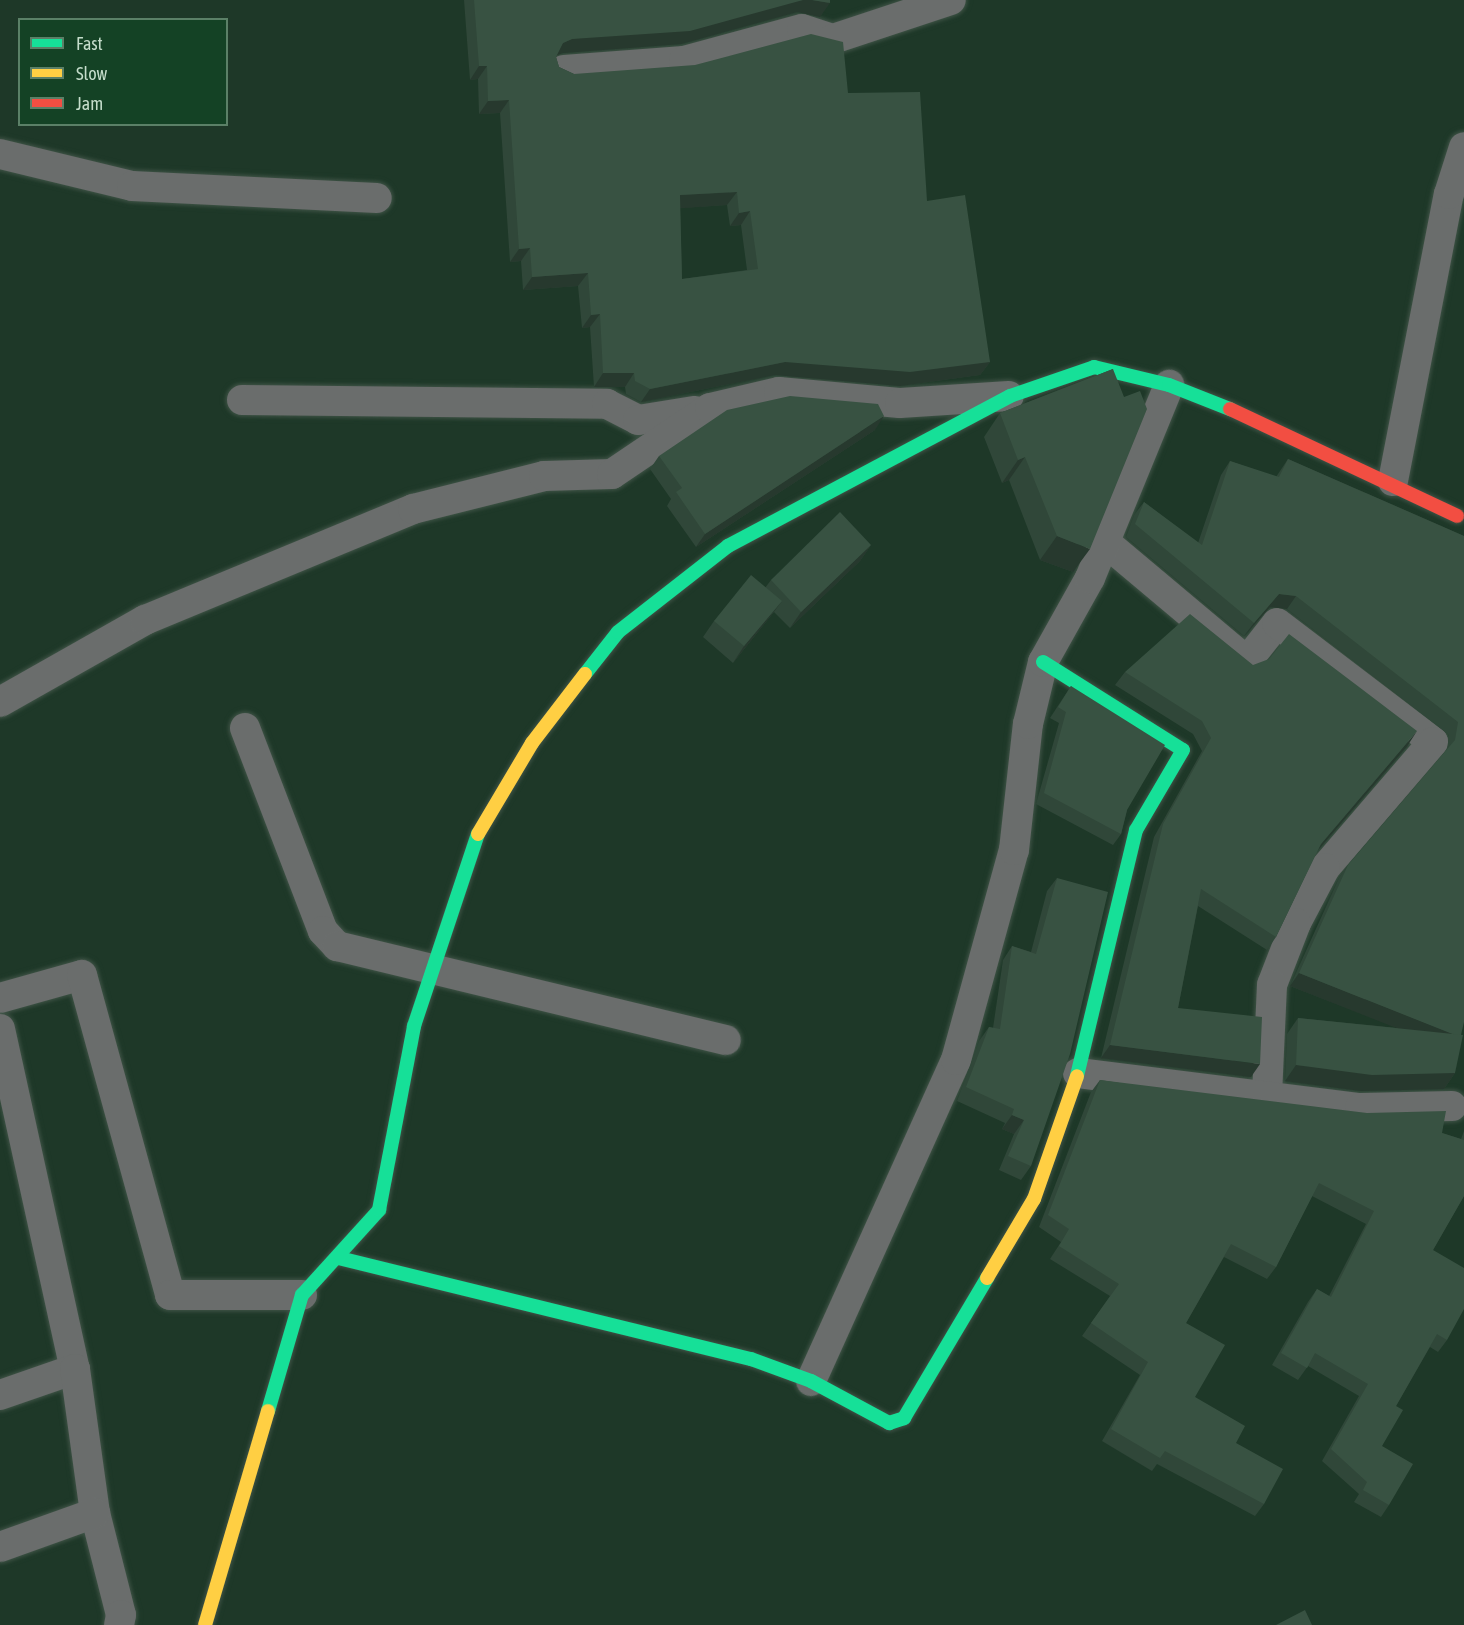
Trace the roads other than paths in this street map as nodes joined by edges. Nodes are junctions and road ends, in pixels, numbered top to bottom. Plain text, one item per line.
1 (951, 0) edge
2 (564, 70) edge
3 (1464, 147) edge
4 (0, 154) edge
5 (377, 198) dead end
6 (1169, 385) junction
7 (1010, 396) junction
8 (242, 400) dead end
9 (710, 408) junction
10 (1393, 481) junction
11 (1457, 516) dead end
12 (1105, 542) junction
13 (1043, 662) junction
14 (0, 702) edge
15 (244, 728) dead end
16 (434, 968) junction
17 (0, 998) edge
18 (0, 1029) edge
19 (726, 1040) dead end
20 (1078, 1073) junction
21 (1267, 1097) junction
22 (1452, 1106) dead end
23 (339, 1258) junction
24 (302, 1295) junction
25 (75, 1369) junction
26 (811, 1381) junction
27 (0, 1395) edge
28 (95, 1513) junction
29 (0, 1547) edge
30 (119, 1625) edge
31 (205, 1625) edge

1 - 2 street
3 - 10 street
4 - 5 street
6 - 7 street
6 - 10 street
6 - 12 street
7 - 9 street
7 - 16 street
8 - 9 street
9 - 14 street
10 - 11 street
12 - 13 street
12 - 21 street
13 - 20 street
13 - 26 street
15 - 16 street
16 - 19 street
16 - 23 street
17 - 24 street
18 - 25 street
20 - 21 street
20 - 26 street
21 - 22 street
23 - 24 street
23 - 26 street
24 - 31 street
25 - 27 street
25 - 28 street
28 - 29 street
28 - 30 street

